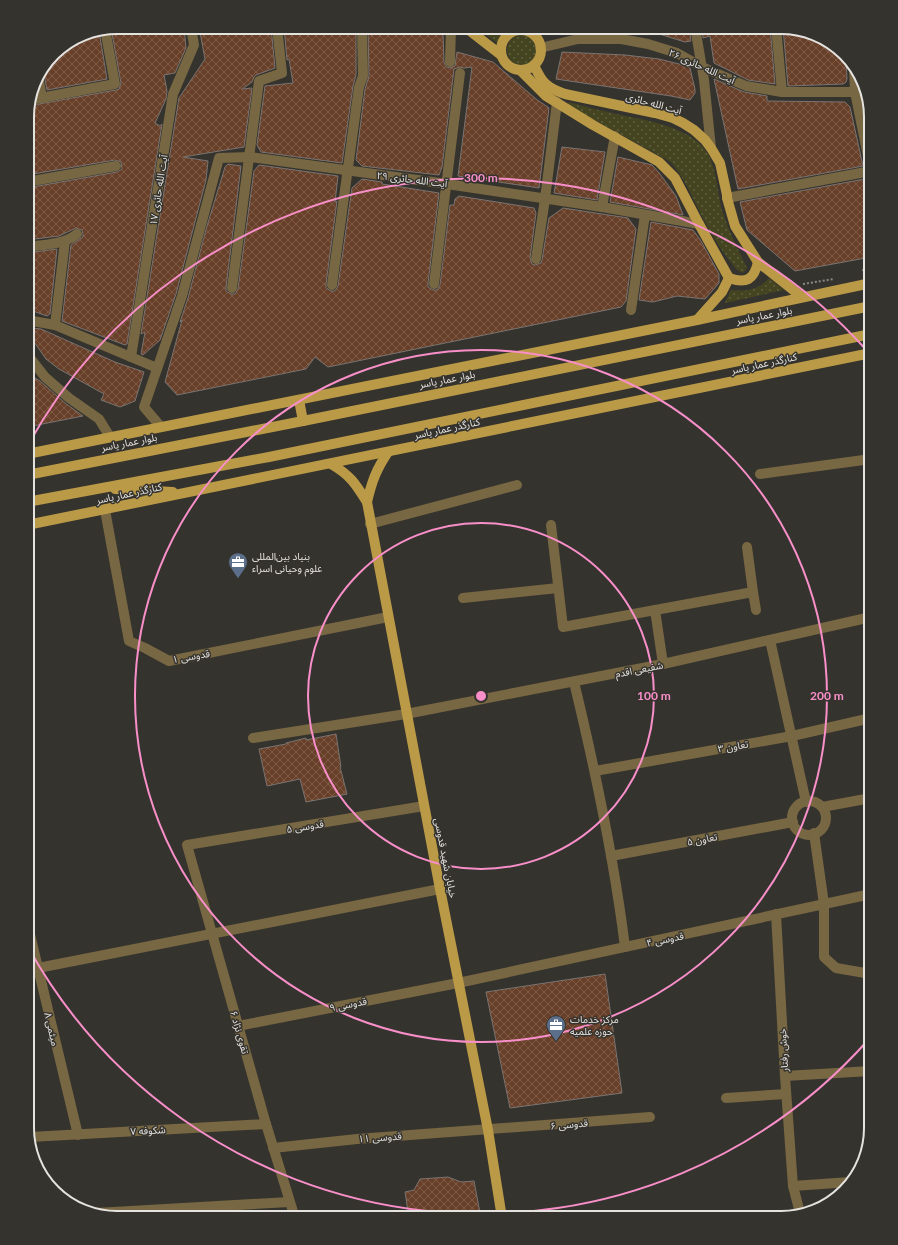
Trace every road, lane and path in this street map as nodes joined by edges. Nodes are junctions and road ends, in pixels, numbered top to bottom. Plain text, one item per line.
1 (192, 34) edge
2 (278, 34) edge
3 (362, 34) edge
4 (452, 34) edge
5 (475, 34) edge
6 (510, 34) edge
7 (533, 34) edge
8 (620, 34) edge
9 (696, 34) edge
10 (777, 34) edge
11 (106, 35) edge
12 (621, 39) junction
13 (540, 48) junction
14 (501, 55) junction
15 (450, 62) dead end
16 (534, 65) junction
17 (702, 67) junction
18 (520, 70) junction
19 (460, 73) dead end
20 (40, 86) edge
21 (782, 92) junction
22 (860, 92) edge
23 (42, 98) junction
24 (36, 99) edge
25 (557, 102) junction
26 (864, 121) edge
27 (615, 136) junction
28 (711, 148) junction
29 (250, 156) junction
30 (116, 166) dead end
31 (347, 171) junction
32 (864, 172) edge
33 (34, 181) edge
34 (447, 184) junction
35 (727, 198) junction
36 (545, 199) junction
37 (602, 207) junction
38 (645, 215) junction
39 (699, 224) junction
40 (77, 234) dead end
41 (65, 241) junction
42 (34, 246) edge
43 (536, 260) dead end
44 (758, 262) junction
45 (729, 278) junction
46 (841, 278) dead end
47 (332, 284) dead end
48 (434, 284) dead end
49 (864, 285) edge
50 (788, 287) junction
51 (232, 288) dead end
52 (802, 297) junction
53 (864, 307) edge
54 (631, 310) dead end
55 (697, 320) junction
56 (34, 321) edge
57 (54, 325) junction
58 (864, 335) edge
59 (864, 354) edge
60 (131, 357) junction
61 (34, 363) edge
62 (157, 368) junction
63 (299, 400) junction
64 (303, 420) junction
65 (161, 427) junction
66 (110, 437) junction
67 (388, 452) junction
68 (34, 453) edge
69 (864, 460) edge
70 (331, 464) junction
71 (34, 474) edge
72 (760, 474) dead end
73 (516, 485) dead end
74 (99, 488) junction
75 (186, 493) junction
76 (34, 501) edge
77 (367, 502) junction
78 (105, 510) junction
79 (370, 524) junction
80 (34, 525) edge
81 (551, 525) dead end
82 (747, 547) dead end
83 (558, 588) junction
84 (753, 592) junction
85 (463, 598) dead end
86 (655, 610) junction
87 (756, 610) dead end
88 (388, 617) junction
89 (864, 619) edge
90 (770, 640) junction
91 (663, 664) junction
92 (574, 682) junction
93 (406, 714) junction
94 (864, 720) edge
95 (792, 736) junction
96 (252, 738) dead end
97 (595, 771) junction
98 (864, 799) edge
99 (806, 802) junction
100 (424, 806) junction
101 (822, 807) junction
102 (793, 822) junction
103 (814, 833) junction
104 (187, 846) joint
105 (611, 856) junction
106 (440, 889) junction
107 (864, 895) edge
108 (824, 904) junction
109 (776, 914) junction
110 (212, 933) junction
111 (625, 947) junction
112 (34, 951) edge
113 (38, 968) junction
114 (864, 973) edge
115 (458, 983) junction
116 (238, 1026) junction
117 (864, 1071) edge
118 (784, 1076) junction
119 (786, 1094) junction
120 (726, 1098) dead end
121 (650, 1117) dead end
122 (266, 1124) junction
123 (488, 1130) junction
124 (78, 1135) junction
125 (35, 1137) edge
126 (273, 1148) junction
127 (844, 1182) edge
128 (793, 1186) junction
129 (289, 1202) junction
130 (793, 1210) edge
131 (131, 1211) edge
132 (292, 1211) edge
133 (501, 1211) edge

1 - 60 street, آیت الله حائری ۱۷
2 - 29 street
3 - 31 street
4 - 15 street
5 - 14 main road
6 - 14 main road
7 - 13 main road
8 - 12 street
9 - 17 street
10 - 21 street
11 - 23 street
12 - 13 street, آیت الله حائری ۲۶
12 - 17 street, آیت الله حائری ۲۶
13 - 16 main road
14 - 18 main road
16 - 18 main road
16 - 28 main road, آیت الله حائری
17 - 21 street, آیت الله حائری ۲۶
17 - 28 street
18 - 25 main road
19 - 34 street
20 - 23 street
21 - 22 street, آیت الله حائری ۲۶
22 - 26 street
23 - 24 street
25 - 27 main road
25 - 36 street
27 - 37 street
27 - 39 main road
28 - 35 main road, آیت الله حائری
29 - 31 street, آیت الله حائری ۲۹
29 - 51 street
29 - 62 street, آیت الله حائری ۲۹
30 - 33 street
31 - 34 street, آیت الله حائری ۲۹
31 - 47 street
32 - 35 street
34 - 36 street, آیت الله حائری ۲۹
34 - 48 street
35 - 44 main road, آیت الله حائری
36 - 37 street, آیت الله حائری ۲۹
36 - 43 street
37 - 38 street, آیت الله حائری ۲۹
38 - 39 street, آیت الله حائری ۲۹
38 - 54 street
39 - 45 main road
40 - 41 street
41 - 42 street
41 - 57 street
44 - 45 main road
44 - 50 main road, آیت الله حائری
45 - 55 main road
46 - 50 path
49 - 52 main road
50 - 52 main road, آیت الله حائری
52 - 55 main road
53 - 64 main road, بلوار عمار یاسر
55 - 63 main road
56 - 57 street
57 - 60 street
58 - 74 main road
59 - 67 main road, کنارگذر عمار یاسر
60 - 62 street
61 - 66 street
62 - 65 street
63 - 64 main road
63 - 65 main road
64 - 71 main road, بلوار عمار یاسر
65 - 66 main road
66 - 68 main road
67 - 70 main road, کنارگذر عمار یاسر
67 - 77 main road
69 - 72 street
70 - 75 main road, کنارگذر عمار یاسر
70 - 77 main road
73 - 79 street
74 - 75 main road
74 - 76 main road
75 - 78 main road, کنارگذر عمار یاسر
77 - 79 main road, خیابان شهید قدوسی
78 - 80 main road, کنارگذر عمار یاسر
78 - 88 street, قدوسی ۱
79 - 88 main road, خیابان شهید قدوسی
81 - 83 street
82 - 84 street
83 - 85 street
83 - 86 street
84 - 86 street
84 - 87 street
86 - 91 street
88 - 93 main road, خیابان شهید قدوسی
89 - 90 street, شفیعی اقدم
90 - 91 street, شفیعی اقدم
90 - 95 street
91 - 92 street, شفیعی اقدم
92 - 93 street, شفیعی اقدم
92 - 97 street
93 - 96 street, شفیعی اقدم
93 - 100 main road, خیابان شهید قدوسی
94 - 95 street, تعاون ۳
95 - 97 street, تعاون ۳
95 - 99 street
97 - 105 street
98 - 101 street
99 - 101 street
99 - 102 street
100 - 104 street, قدوسی ۵
100 - 106 main road, خیابان شهید قدوسی
101 - 103 street
102 - 103 street
102 - 105 street, تعاون ۵
103 - 108 street
104 - 110 street, تقوی نژاد ۶
105 - 111 street
106 - 110 street
106 - 115 main road, خیابان شهید قدوسی
107 - 108 street, قدوسی ۴
108 - 109 street, قدوسی ۴
108 - 114 street
109 - 111 street, قدوسی ۴
109 - 118 street, خوش رفتار
110 - 113 street
110 - 116 street, تقوی نژاد ۶
111 - 115 street, قدوسی ۴
112 - 113 street, میثمی ۸
113 - 124 street, میثمی ۸
115 - 116 street, قدوسی ۹
115 - 123 main road, خیابان شهید قدوسی
116 - 122 street, تقوی نژاد ۶
117 - 118 street
118 - 119 street, خوش رفتار
119 - 120 street
119 - 128 street, خوش رفتار
121 - 123 street, قدوسی ۶
122 - 124 street, شکوفه ۷
122 - 126 street, تقوی نژاد ۶
123 - 126 street, قدوسی ۱۱
123 - 133 main road, خیابان شهید قدوسی
124 - 125 street, شکوفه ۷
126 - 129 street, تقوی نژاد ۶
127 - 128 street
128 - 130 street, خوش رفتار
129 - 131 street
129 - 132 street, تقوی نژاد ۶

